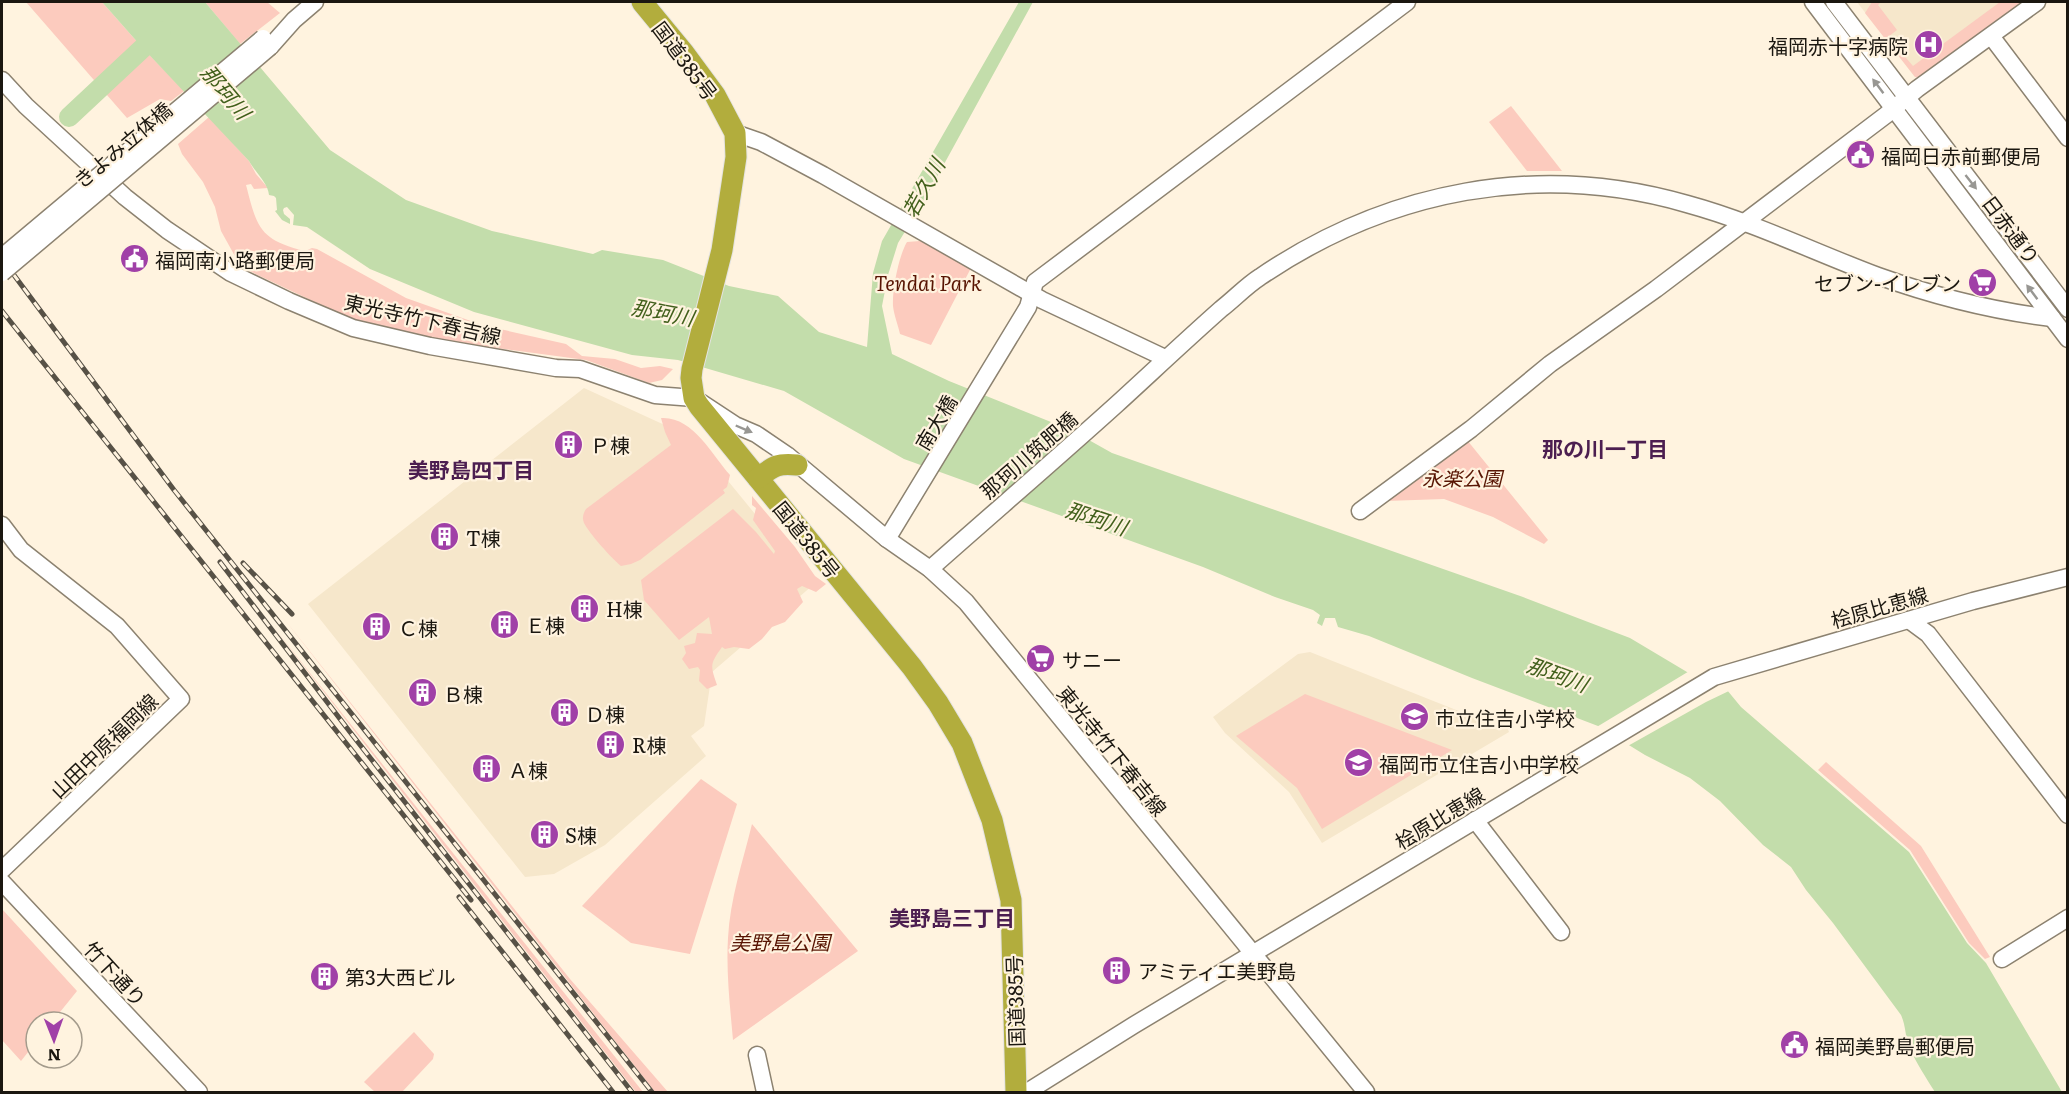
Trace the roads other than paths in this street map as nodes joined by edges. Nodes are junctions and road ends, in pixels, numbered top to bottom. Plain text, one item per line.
1 (315, 2) edge
2 (642, 2) edge
3 (1407, 2) edge
4 (1813, 2) edge
5 (1834, 2) edge
6 (2037, 2) edge
7 (1991, 36) junction
8 (266, 42) junction
9 (2, 80) edge
10 (1900, 103) junction
11 (735, 133) junction
12 (2067, 138) edge
13 (1744, 222) junction
14 (2, 257) edge
15 (2, 273) edge
16 (1033, 294) junction
17 (2067, 309) edge
18 (2052, 318) junction
19 (2067, 339) edge
20 (1165, 358) junction
21 (693, 388) junction
22 (797, 465) junction
23 (758, 478) junction
24 (1360, 511) dead end
25 (2, 525) edge
26 (887, 539) junction
27 (930, 569) junction
28 (2067, 577) edge
29 (1909, 620) junction
30 (2067, 815) edge
31 (1475, 820) junction
32 (2, 870) edge
33 (2, 882) edge
34 (2067, 918) edge
35 (1561, 932) dead end
36 (1253, 954) junction
37 (2002, 959) dead end
38 (758, 1054) dead end
39 (199, 1092) edge
40 (765, 1092) edge
41 (1016, 1092) edge
42 (1027, 1092) edge
43 (1366, 1092) edge

1 - 8 street
2 - 11 highway, 国道385号
3 - 16 street, 南大橋
10 -> 4 street, 日赤通り
5 - 10 street, 日赤通り
6 - 7 street
7 - 10 street
7 - 12 street
8 - 14 street, きよみ立体橋, bridge
8 - 15 street, きよみ立体橋, bridge
9 - 21 street, 東光寺竹下春吉線
10 - 13 street
10 -> 17 street, 日赤通り
18 -> 10 street, 日赤通り
11 - 16 street
11 - 21 highway, 国道385号
13 - 18 street, 那珂川筑肥橋
13 - 20 street, 那珂川筑肥橋
13 - 24 street
16 - 20 street
16 - 26 street, 南大橋
18 - 19 street, 日赤通り
20 - 27 street, 那珂川筑肥橋
21 -> 22 street, 東光寺竹下春吉線
21 - 23 highway, 国道385号
22 - 23 highway
22 - 26 street, 東光寺竹下春吉線
23 - 41 highway, 国道385号
25 - 32 street, 山田中原福岡線
26 - 27 street, 東光寺竹下春吉線
27 - 36 street, 東光寺竹下春吉線
28 - 29 street, 桧原比恵線
29 - 30 street
29 - 31 street, 桧原比恵線
31 - 35 street
31 - 36 street, 桧原比恵線
33 - 39 street, 竹下通り
34 - 37 street
36 - 42 street, 桧原比恵線
36 - 43 street, 東光寺竹下春吉線
38 - 40 street

